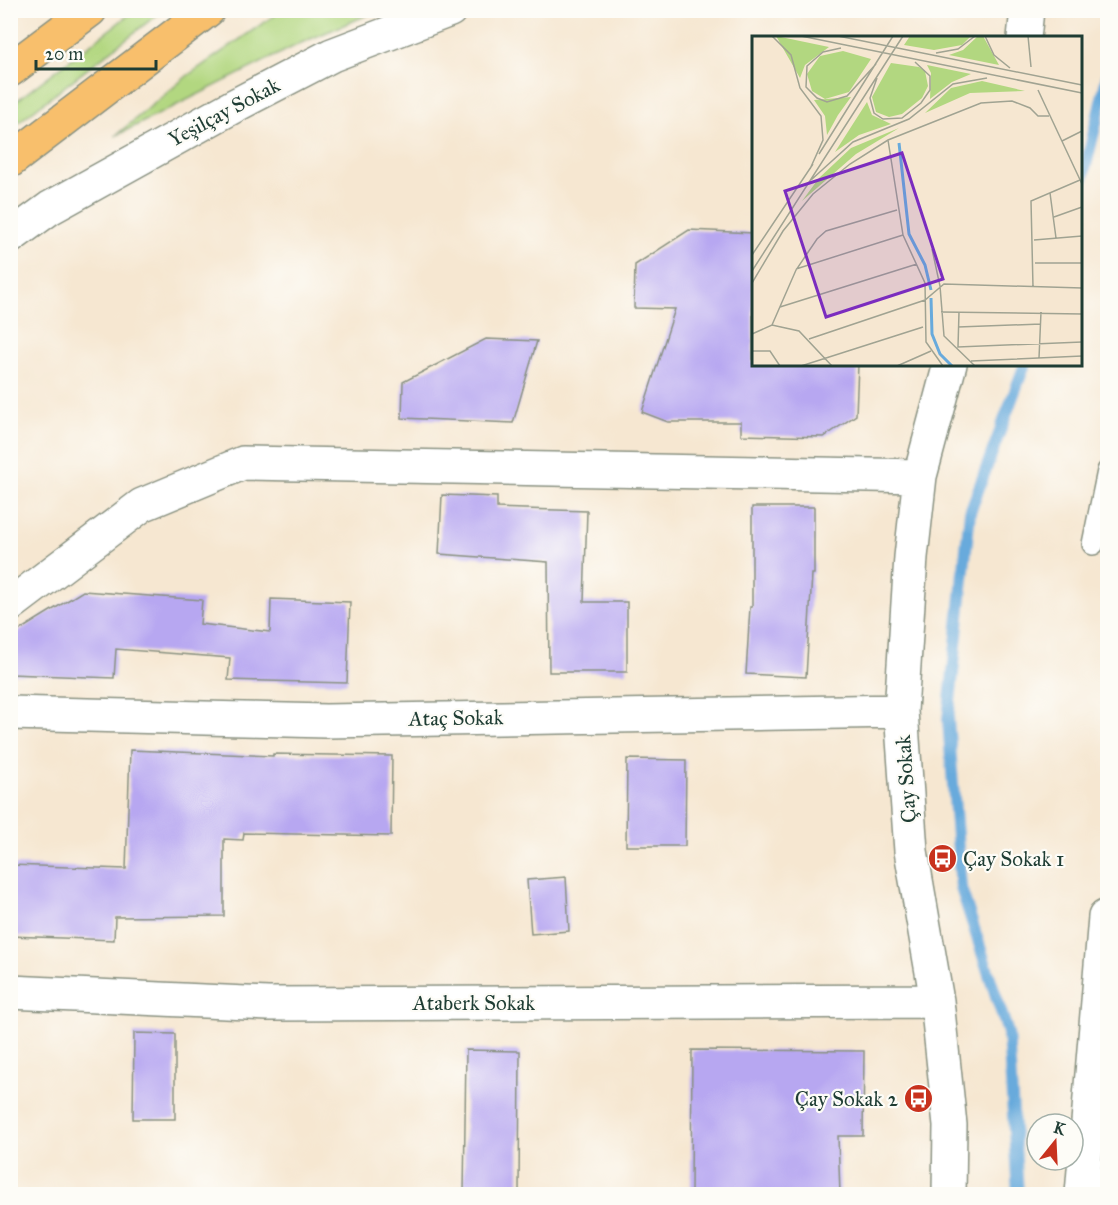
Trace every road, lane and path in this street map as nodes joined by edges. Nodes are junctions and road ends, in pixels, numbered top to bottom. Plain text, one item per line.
1 (90, 10) edge
2 (208, 10) edge
3 (450, 10) edge
4 (1027, 10) edge
5 (1024, 36) edge
6 (10, 70) edge
7 (10, 161) edge
8 (10, 237) edge
9 (949, 366) edge
10 (1107, 471) edge
11 (920, 476) junction
12 (1093, 544) dead end
13 (10, 604) edge
14 (901, 711) junction
15 (10, 714) edge
16 (1106, 917) edge
17 (10, 992) edge
18 (937, 1001) junction
19 (949, 1194) edge
20 (1082, 1194) edge

1 - 6 main road
2 - 7 main road
3 - 8 street, Yeşilçay Sokak
4 - 5 street
9 - 11 street, Çay Sokak
10 - 12 lane
11 - 13 street
11 - 14 street, Çay Sokak
14 - 15 street, Ataç Sokak
14 - 18 street, Çay Sokak
16 - 20 street
17 - 18 street, Ataberk Sokak
18 - 19 street, Çay Sokak

